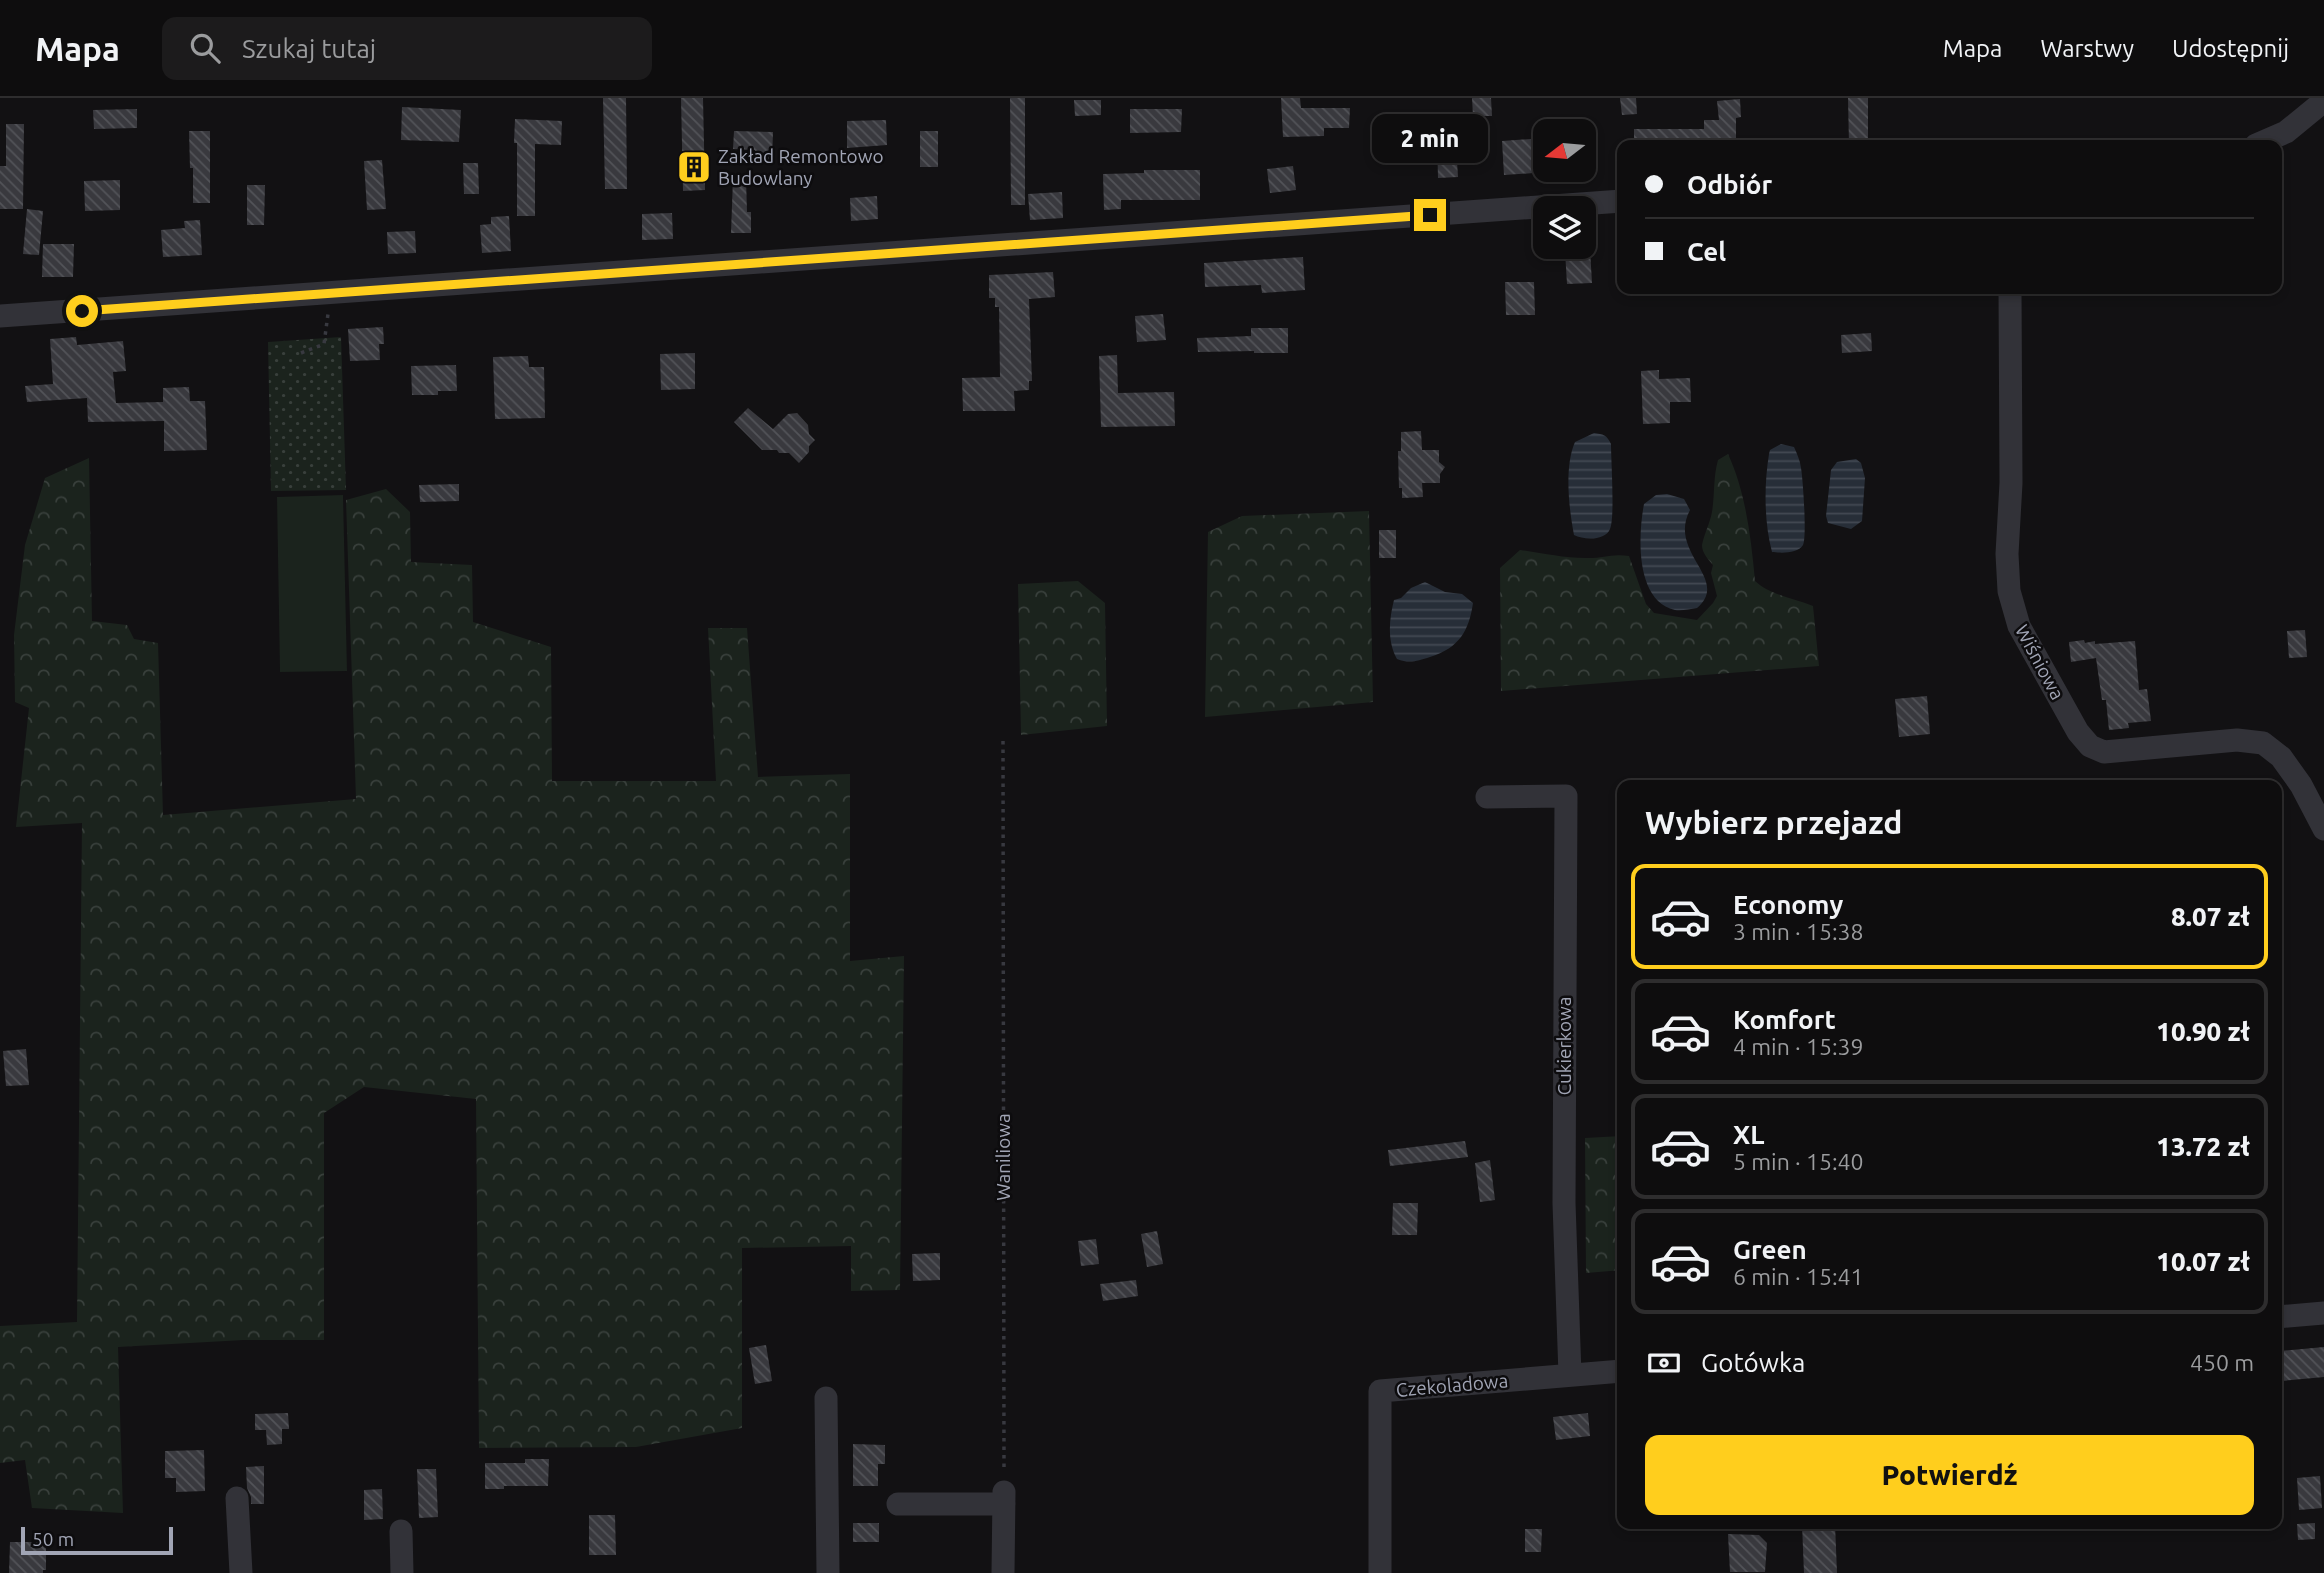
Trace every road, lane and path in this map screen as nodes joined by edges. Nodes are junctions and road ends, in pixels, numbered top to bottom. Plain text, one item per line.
1 (2324, 101) edge
2 (2268, 140) edge
3 (1617, 201) edge
4 (2010, 294) edge
5 (330, 305) dead end
6 (0, 316) edge
7 (301, 353) dead end
8 (1003, 741) dead end
9 (1487, 797) dead end
10 (2324, 829) edge
11 (2324, 1313) edge
12 (2282, 1317) edge
13 (1617, 1371) edge
14 (1570, 1375) junction
15 (826, 1398) dead end
16 (237, 1498) dead end
17 (1004, 1498) junction
18 (898, 1504) dead end
19 (401, 1531) dead end
20 (241, 1573) edge
21 (402, 1573) edge
22 (828, 1573) edge
23 (1003, 1573) edge
24 (1380, 1573) edge

1 - 2 street
3 - 6 street
4 - 10 street, Wiśniowa
5 - 7 path
8 - 17 path, Waniliowa
9 - 14 street, Cukierkowa
11 - 12 street
13 - 14 street, Czekoladowa
14 - 24 street, Czekoladowa
15 - 22 street
16 - 20 street
17 - 18 street
17 - 23 street
19 - 21 street

